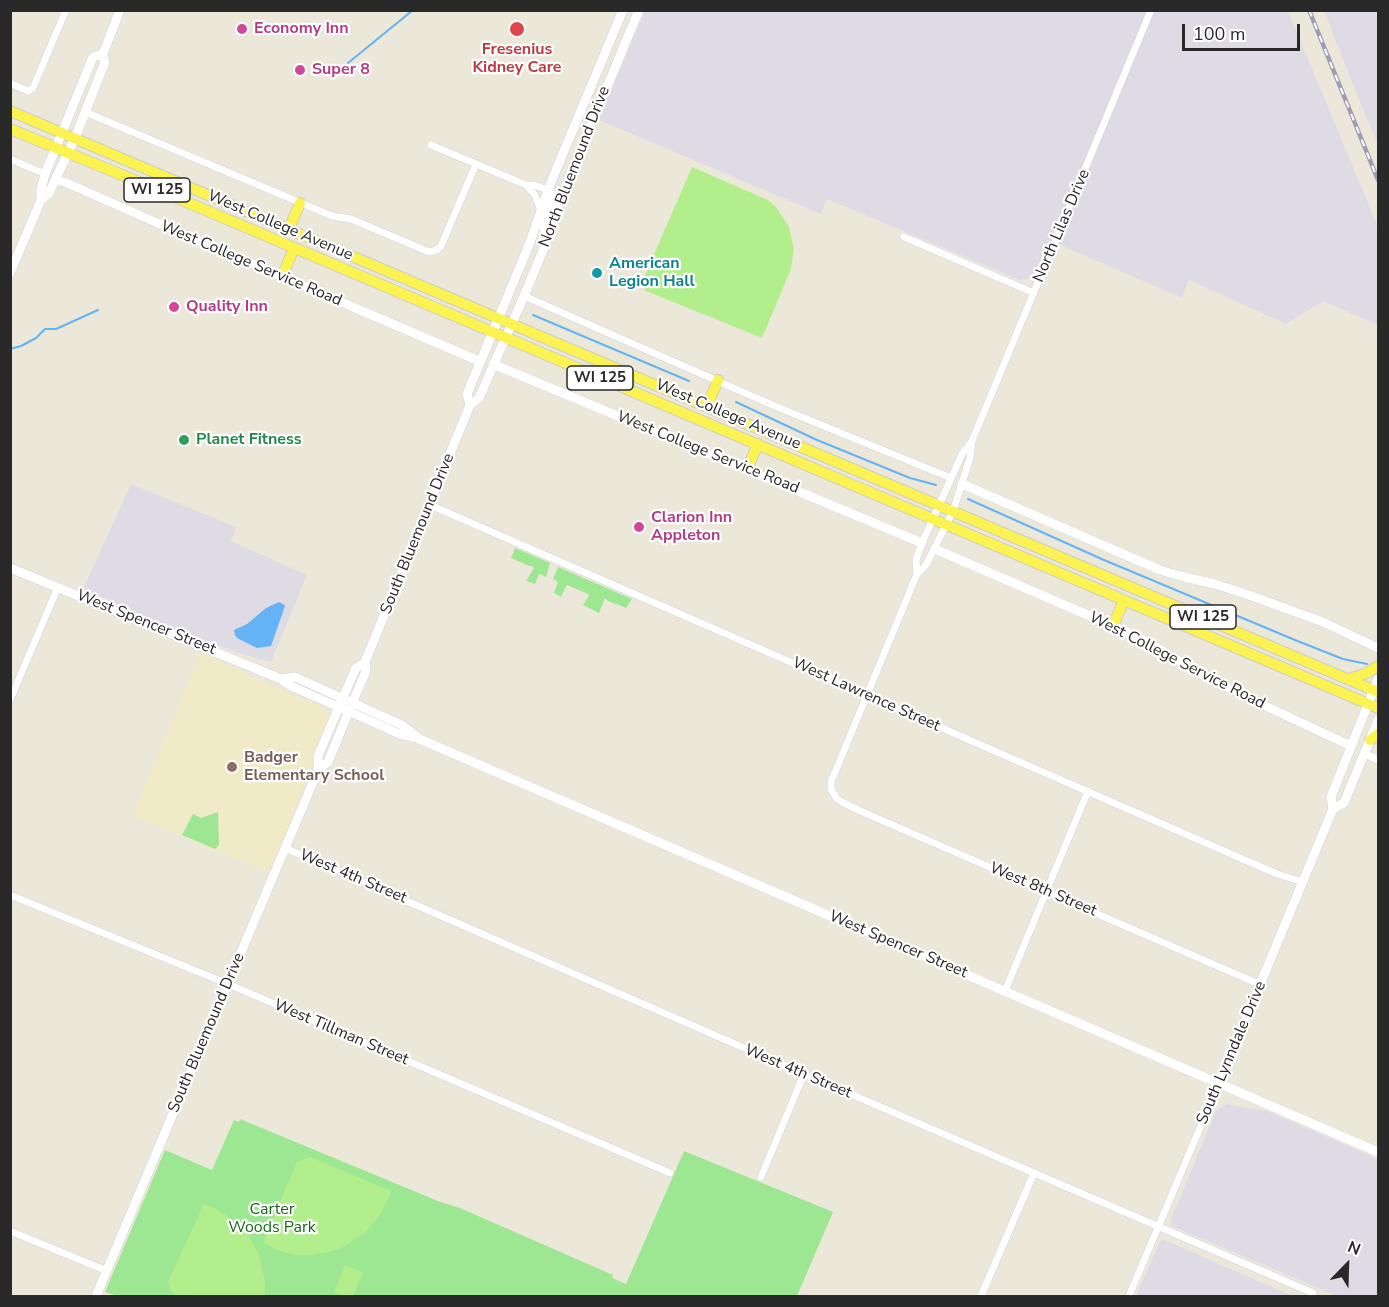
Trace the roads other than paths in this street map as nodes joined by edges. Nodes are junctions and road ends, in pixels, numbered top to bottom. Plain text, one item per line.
1 (66, 10) edge
2 (120, 10) edge
3 (623, 10) edge
4 (639, 10) edge
5 (1151, 10) edge
6 (103, 54) junction
7 (10, 83) edge
8 (10, 111) edge
9 (85, 112) junction
10 (10, 129) edge
11 (63, 133) junction
12 (75, 138) junction
13 (431, 145) dead end
14 (56, 148) junction
15 (68, 153) junction
16 (10, 159) edge
17 (476, 164) junction
18 (45, 174) junction
19 (56, 180) junction
20 (526, 185) junction
21 (548, 190) junction
22 (41, 200) junction
23 (300, 203) junction
24 (541, 210) junction
25 (289, 229) junction
26 (904, 237) dead end
27 (546, 241) junction
28 (294, 248) junction
29 (10, 273) edge
30 (282, 277) junction
31 (1034, 293) junction
32 (524, 296) junction
33 (499, 319) junction
34 (511, 324) junction
35 (493, 332) junction
36 (506, 338) junction
37 (479, 361) junction
38 (493, 364) junction
39 (718, 380) junction
40 (470, 405) junction
41 (707, 406) junction
42 (972, 441) junction
43 (758, 444) junction
44 (747, 469) junction
45 (951, 478) junction
46 (962, 484) junction
47 (430, 505) junction
48 (939, 505) junction
49 (953, 511) junction
50 (933, 519) junction
51 (946, 525) junction
52 (922, 543) junction
53 (935, 549) junction
54 (10, 568) edge
55 (917, 574) junction
56 (58, 587) junction
57 (1124, 600) junction
58 (1113, 626) junction
59 (1378, 648) edge
60 (365, 662) junction
61 (1378, 666) edge
62 (1349, 679) junction
63 (1377, 687) edge
64 (867, 695) junction
65 (10, 700) edge
66 (341, 702) junction
67 (1373, 706) edge
68 (351, 707) junction
69 (1378, 720) edge
70 (1374, 737) edge
71 (1351, 746) junction
72 (1364, 753) junction
73 (1378, 760) edge
74 (318, 770) junction
75 (1088, 791) junction
76 (1333, 809) junction
77 (285, 848) junction
78 (1303, 882) junction
79 (1047, 891) junction
80 (10, 895) edge
81 (228, 984) junction
82 (1261, 985) junction
83 (1005, 991) junction
84 (804, 1074) junction
85 (1219, 1083) junction
86 (1378, 1152) edge
87 (670, 1173) dead end
88 (1034, 1173) junction
89 (761, 1177) dead end
90 (1159, 1227) junction
91 (10, 1231) edge
92 (107, 1271) junction
93 (1312, 1293) dead end
94 (96, 1296) edge
95 (981, 1296) edge
96 (1130, 1296) edge

1 - 7 street
2 - 6 street
3 - 21 street, North Bluemound Drive
4 - 27 street, North Bluemound Drive
5 - 31 street, North Lilas Drive
6 - 9 street
6 - 11 street
8 - 11 main road, West College Avenue / WI 125
9 - 12 street
9 - 23 street
10 - 14 main road, West College Avenue / WI 125
11 - 12 main road, West College Avenue / WI 125
11 - 14 street
12 - 15 street
12 - 25 main road, West College Avenue / WI 125
13 - 17 street
14 - 15 main road, West College Avenue / WI 125
14 - 18 street
15 - 19 street
15 - 28 main road, West College Avenue / WI 125
16 - 18 street
17 - 20 street
17 - 23 street
18 - 22 street
19 - 22 street
19 - 30 street, West College Service Road
20 - 21 street
20 - 24 street
21 - 24 street, North Bluemound Drive
21 - 27 street
22 - 29 street
23 - 25 main road
24 - 33 street, North Bluemound Drive
25 - 33 main road, West College Avenue / WI 125
26 - 31 street
27 - 32 street, North Bluemound Drive
28 - 30 main road
28 - 35 main road, West College Avenue / WI 125
30 - 37 street, West College Service Road
31 - 42 street, North Lilas Drive
32 - 34 street, North Bluemound Drive
32 - 39 street
33 - 34 main road, West College Avenue / WI 125
33 - 35 street, South Bluemound Drive
34 - 36 street, South Bluemound Drive
34 - 41 main road, West College Avenue / WI 125
35 - 36 main road, West College Avenue / WI 125
35 - 37 street, South Bluemound Drive
36 - 38 street, South Bluemound Drive
36 - 43 main road, West College Avenue / WI 125
37 - 40 street, South Bluemound Drive
38 - 40 street, South Bluemound Drive
38 - 44 street, West College Service Road
39 - 41 main road
39 - 45 street
40 - 47 street, South Bluemound Drive
41 - 48 main road, West College Avenue / WI 125
42 - 45 street, North Lilas Drive
42 - 46 street, North Lilas Drive
43 - 44 main road
43 - 50 main road, West College Avenue / WI 125
44 - 52 street, West College Service Road
45 - 48 street, North Lilas Drive
46 - 49 street, North Lilas Drive
46 - 59 street
47 - 60 street, South Bluemound Drive
47 - 64 street, West Lawrence Street
48 - 49 main road, West College Avenue / WI 125
48 - 50 street, North Lilas Drive
49 - 51 street, North Lilas Drive
49 - 62 main road, West College Avenue / WI 125
50 - 51 main road, West College Avenue / WI 125
50 - 52 street, North Lilas Drive
51 - 53 street, North Lilas Drive
51 - 57 main road, West College Avenue / WI 125
52 - 55 street, North Lilas Drive
53 - 55 street, North Lilas Drive
53 - 58 street, West College Service Road
54 - 56 street, West Spencer Street
55 - 64 street
56 - 65 street
56 - 66 street, West Spencer Street
57 - 58 main road
57 - 67 main road, West College Avenue / WI 125
58 - 71 street, West College Service Road
60 - 66 street, South Bluemound Drive
60 - 68 street, South Bluemound Drive
61 - 62 main road
62 - 63 main road, West College Avenue / WI 125
63 - 67 street, South Lynndale Drive
64 - 75 street, West Lawrence Street
64 - 79 street, West 8th Street
66 - 68 street, West Spencer Street
66 - 74 street, South Bluemound Drive
67 - 71 street, South Lynndale Drive
68 - 74 street, South Bluemound Drive
68 - 83 street, West Spencer Street
69 - 70 street, South Lynndale Drive
70 - 72 street, South Lynndale Drive
71 - 76 street, South Lynndale Drive
72 - 73 street
72 - 76 street, South Lynndale Drive
74 - 77 street, South Bluemound Drive
75 - 78 street, West Lawrence Street
75 - 79 street
76 - 78 street, South Lynndale Drive
77 - 81 street, South Bluemound Drive
77 - 84 street, West 4th Street
78 - 82 street, South Lynndale Drive
79 - 82 street, West 8th Street
79 - 83 street
80 - 81 street, West Tillman Street
81 - 87 street, West Tillman Street
81 - 92 street, South Bluemound Drive
82 - 85 street, South Lynndale Drive
83 - 85 street, West Spencer Street
84 - 88 street, West 4th Street
84 - 89 street
85 - 86 street, West Spencer Street
85 - 90 street, South Lynndale Drive
88 - 90 street, West 4th Street
88 - 95 street
90 - 93 street, West 4th Street
90 - 96 street, South Lynndale Drive
91 - 92 street
92 - 94 street, South Bluemound Drive

